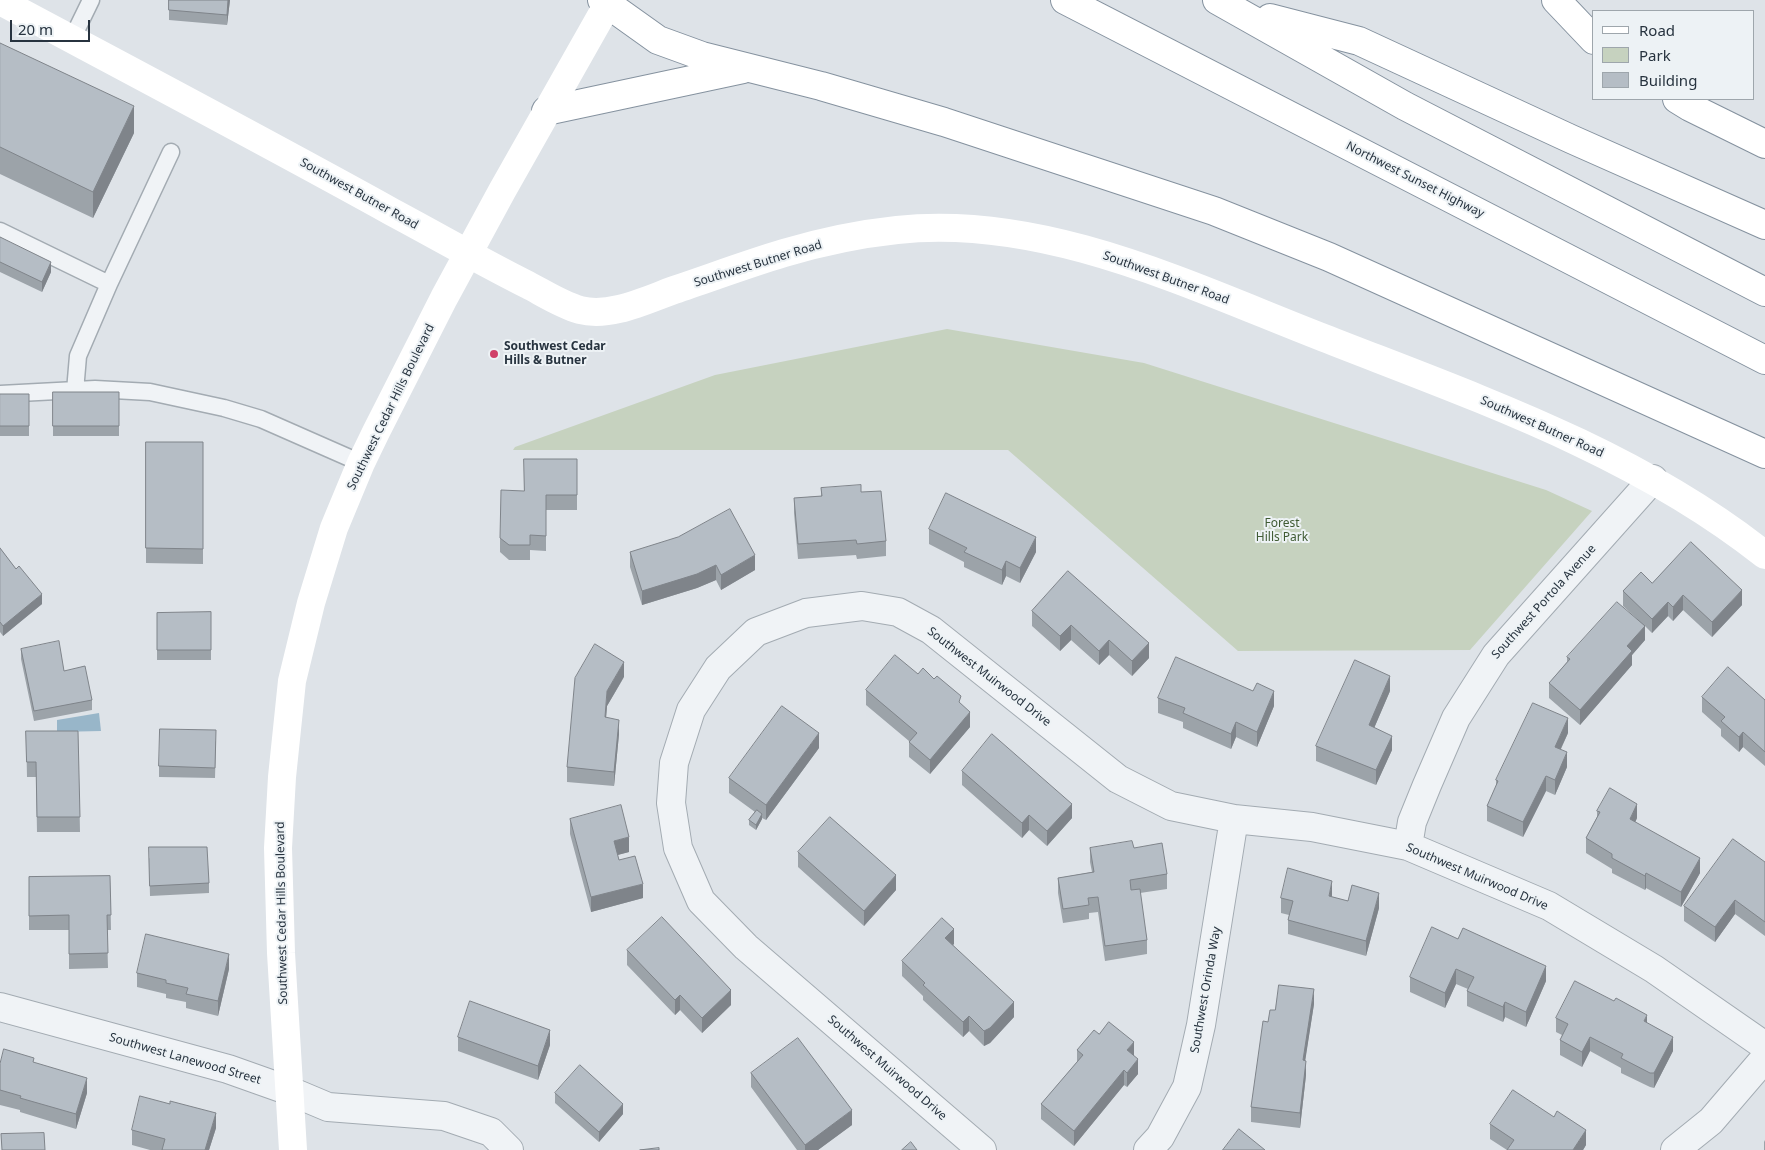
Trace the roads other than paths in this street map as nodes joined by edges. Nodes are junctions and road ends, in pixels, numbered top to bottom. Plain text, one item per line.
1 (0, 0) edge
2 (91, 0) edge
3 (1065, 0) edge
4 (1556, 0) edge
5 (607, 1) edge
6 (1226, 5) edge
7 (1592, 38) edge
8 (72, 39) junction
9 (749, 68) junction
10 (1679, 100) edge
11 (546, 111) junction
12 (1765, 144) edge
13 (171, 152) dead end
14 (1765, 225) edge
15 (0, 231) edge
16 (467, 254) junction
17 (109, 284) junction
18 (1765, 292) edge
19 (1765, 360) edge
20 (75, 390) junction
21 (0, 394) edge
22 (1765, 454) edge
23 (361, 463) junction
24 (1653, 480) junction
25 (1765, 555) edge
26 (1234, 819) junction
27 (1408, 846) junction
28 (0, 1007) edge
29 (1765, 1046) edge
30 (1765, 1058) edge
31 (290, 1092) junction
32 (293, 1150) edge
33 (509, 1150) edge
34 (982, 1150) edge
35 (1148, 1150) edge
36 (1675, 1150) edge

1 - 8 main road, Southwest Butner Road
2 - 8 lane
3 - 19 main road, Northwest Sunset Highway
4 - 7 main road
5 - 9 main road
5 - 11 main road, Southwest Cedar Hills Boulevard
6 - 14 main road
6 - 18 main road
8 - 16 main road, Southwest Butner Road
9 - 11 main road
9 - 22 main road
10 - 12 main road
11 - 16 main road, Southwest Cedar Hills Boulevard
13 - 17 lane
15 - 17 lane
16 - 23 main road, Southwest Cedar Hills Boulevard
16 - 24 main road, Southwest Butner Road
17 - 20 lane
20 - 21 lane
20 - 23 lane
23 - 31 main road, Southwest Cedar Hills Boulevard
24 - 25 main road, Southwest Butner Road
24 - 27 street, Southwest Portola Avenue
26 - 27 street, Southwest Muirwood Drive
26 - 34 street, Southwest Muirwood Drive
26 - 35 street, Southwest Orinda Way
27 - 29 street, Southwest Muirwood Drive
28 - 31 street, Southwest Lanewood Street
30 - 36 street
31 - 32 main road, Southwest Cedar Hills Boulevard
31 - 33 street, Southwest Lanewood Street

